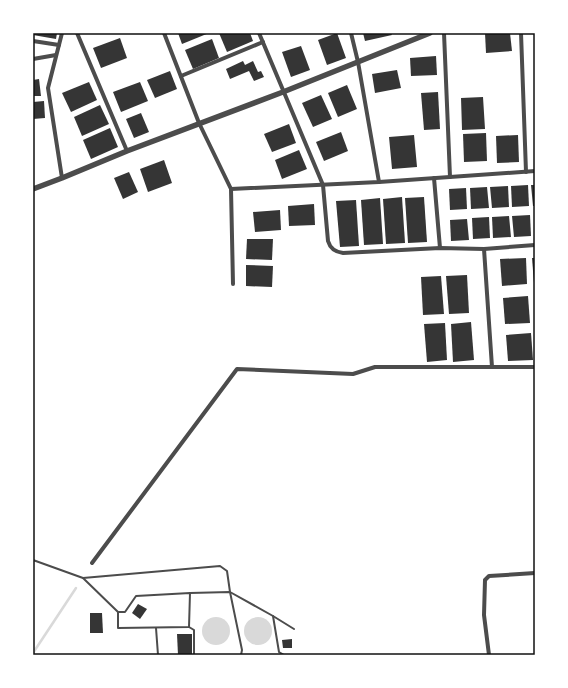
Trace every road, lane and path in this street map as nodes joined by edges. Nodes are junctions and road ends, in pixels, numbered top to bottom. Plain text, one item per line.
1 (62, 33) edge
2 (77, 33) edge
3 (164, 33) edge
4 (259, 33) edge
5 (351, 33) edge
6 (430, 33) edge
7 (444, 33) edge
8 (521, 33) edge
9 (33, 41) edge
10 (263, 42) junction
11 (59, 45) junction
12 (56, 55) junction
13 (33, 59) edge
14 (358, 62) junction
15 (181, 76) junction
16 (284, 92) junction
17 (199, 123) junction
18 (127, 151) junction
19 (535, 171) edge
20 (526, 172) junction
21 (450, 177) junction
22 (62, 178) junction
23 (434, 178) junction
24 (379, 182) junction
25 (323, 185) junction
26 (33, 189) edge
27 (231, 189) junction
28 (535, 245) edge
29 (440, 248) junction
30 (484, 248) junction
31 (233, 284) dead end
32 (492, 367) junction
33 (535, 367) edge
34 (33, 560) edge
35 (92, 563) dead end
36 (535, 573) edge
37 (82, 578) junction
38 (230, 592) junction
39 (190, 593) junction
40 (118, 612) junction
41 (273, 616) junction
42 (189, 627) junction
43 (156, 628) junction
44 (294, 629) dead end
45 (158, 655) edge
46 (194, 655) edge
47 (241, 655) edge
48 (284, 655) edge
49 (489, 655) edge

1 - 11 street
2 - 18 street
3 - 15 street
4 - 10 street
5 - 14 street
6 - 14 street
7 - 21 street
8 - 20 street
9 - 11 street
10 - 15 street
10 - 16 street
11 - 12 street
12 - 13 street
12 - 22 street
14 - 16 street
14 - 24 street
15 - 17 street
16 - 17 street
16 - 25 street
17 - 18 street
17 - 27 street
18 - 22 street
19 - 20 street
20 - 21 street
21 - 23 street
22 - 26 street
23 - 24 street
23 - 29 street
24 - 25 street
25 - 27 street
25 - 29 street
27 - 31 street
28 - 30 street
29 - 30 street
30 - 32 street
32 - 33 street
32 - 35 street
34 - 37 lane
36 - 49 street
37 - 38 lane
37 - 40 lane
38 - 39 lane
38 - 41 lane
38 - 47 lane
39 - 40 lane
39 - 42 lane
40 - 43 lane
41 - 44 lane
41 - 48 lane
42 - 43 lane
42 - 46 lane
43 - 45 lane

